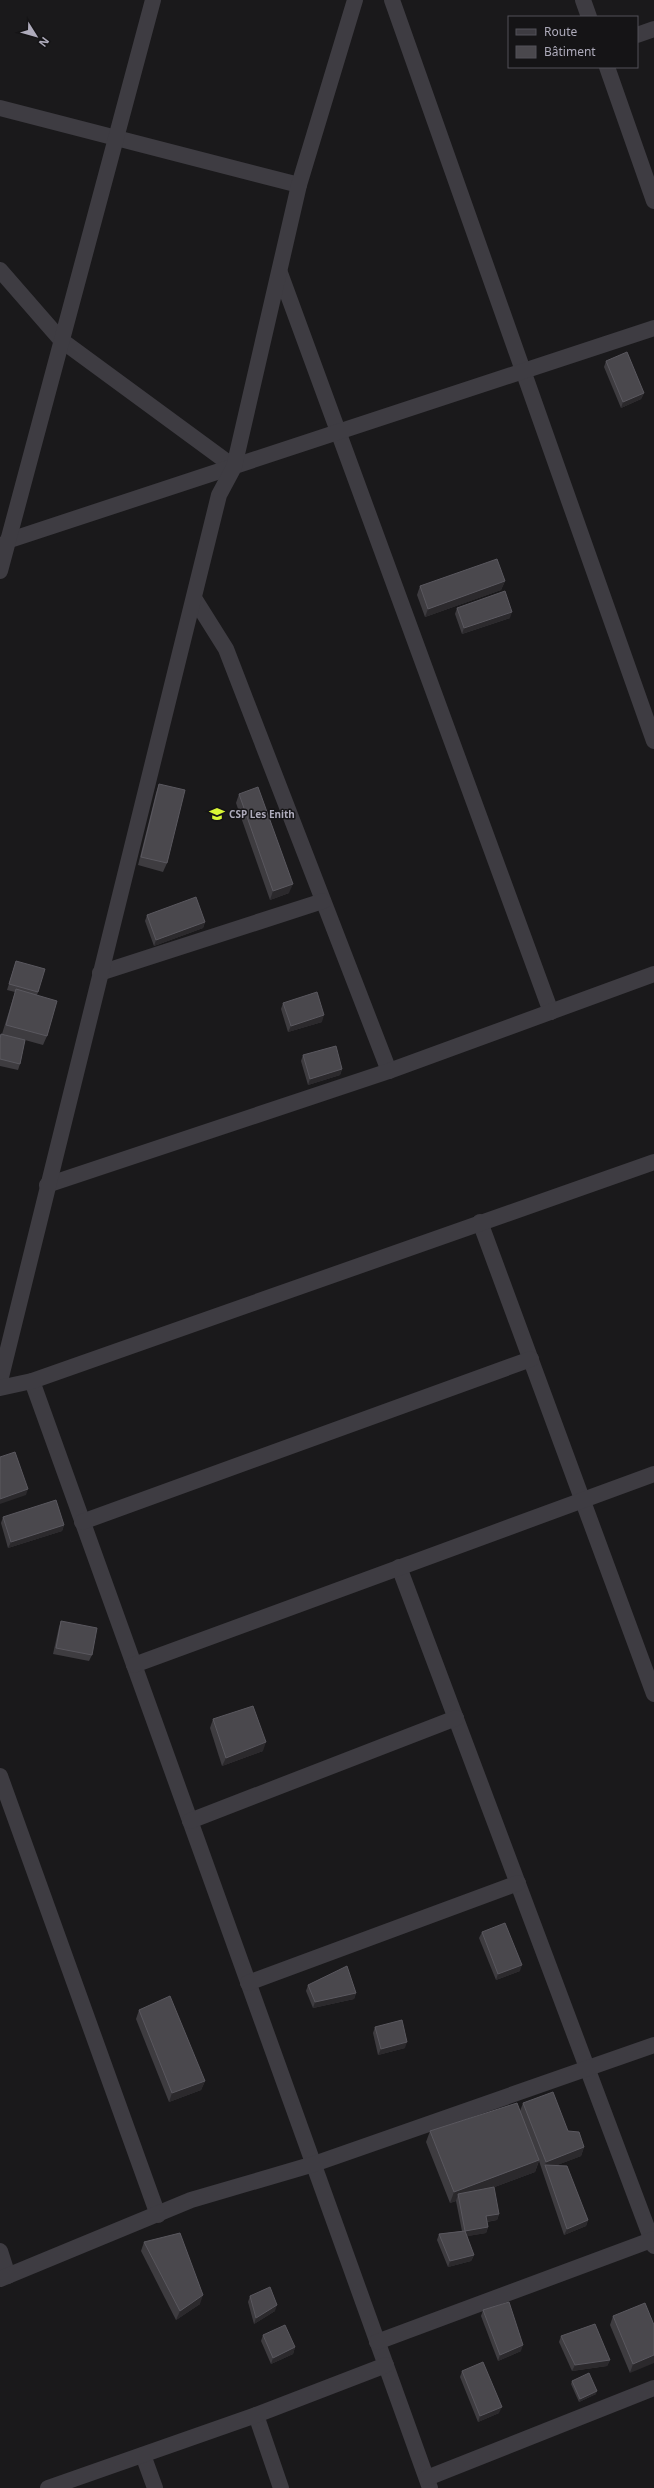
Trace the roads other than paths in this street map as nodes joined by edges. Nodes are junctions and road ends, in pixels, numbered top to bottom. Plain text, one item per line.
1 (152, 0) edge
2 (354, 0) edge
3 (392, 0) edge
4 (583, 0) edge
5 (589, 16) edge
6 (654, 29) edge
7 (638, 34) edge
8 (607, 68) edge
9 (0, 108) edge
10 (116, 138) junction
11 (648, 166) edge
12 (299, 184) junction
13 (654, 201) edge
14 (0, 270) edge
15 (280, 273) junction
16 (654, 328) edge
17 (61, 340) junction
18 (523, 372) junction
19 (339, 433) junction
20 (234, 468) junction
21 (7, 541) junction
22 (0, 571) edge
23 (194, 598) junction
24 (654, 741) edge
25 (323, 901) junction
26 (100, 973) junction
27 (654, 974) edge
28 (552, 1012) junction
29 (389, 1071) junction
30 (654, 1162) edge
31 (47, 1185) junction
32 (480, 1222) junction
33 (531, 1359) junction
34 (0, 1381) edge
35 (32, 1381) junction
36 (0, 1388) edge
37 (654, 1474) edge
38 (583, 1499) junction
39 (82, 1522) junction
40 (399, 1567) junction
41 (648, 1659) edge
42 (134, 1665) junction
43 (654, 1694) edge
44 (456, 1718) junction
45 (0, 1776) edge
46 (190, 1820) junction
47 (518, 1884) junction
48 (248, 1983) junction
49 (654, 2045) edge
50 (587, 2068) junction
51 (314, 2164) junction
52 (158, 2215) junction
53 (653, 2241) edge
54 (0, 2251) edge
55 (4, 2278) edge
56 (378, 2342) junction
57 (386, 2364) junction
58 (654, 2388) edge
59 (256, 2415) junction
60 (143, 2455) junction
61 (428, 2483) edge
62 (48, 2488) edge
63 (155, 2488) edge
64 (281, 2488) edge

1 - 10 street
2 - 12 street
3 - 18 street
4 - 5 street
6 - 7 street
8 - 11 street
9 - 10 street
10 - 12 street
10 - 17 street
11 - 13 street
12 - 15 street
14 - 17 street
15 - 19 street
15 - 20 street
16 - 18 street
17 - 20 street
17 - 21 street
18 - 19 street
18 - 24 street
19 - 20 street
19 - 28 street
20 - 21 street
20 - 23 street
21 - 22 street
23 - 25 street
23 - 26 street
25 - 26 street
25 - 29 street
26 - 31 street
27 - 28 street
28 - 29 street
29 - 31 street
30 - 32 street
31 - 34 street
32 - 33 street
32 - 35 street
33 - 38 street
33 - 39 street
35 - 36 street
35 - 39 street
37 - 38 street
38 - 40 street
38 - 41 street
39 - 42 street
40 - 42 street
40 - 44 street
41 - 43 street
42 - 46 street
44 - 46 street
44 - 47 street
45 - 52 street
46 - 48 street
47 - 48 street
47 - 50 street
48 - 51 street
49 - 50 street
50 - 51 street
50 - 53 street
51 - 52 street
51 - 56 street
52 - 55 street
53 - 56 street
54 - 55 street
56 - 57 street
57 - 59 street
57 - 61 street
58 - 61 street
59 - 60 street
59 - 64 street
60 - 62 street
60 - 63 street

